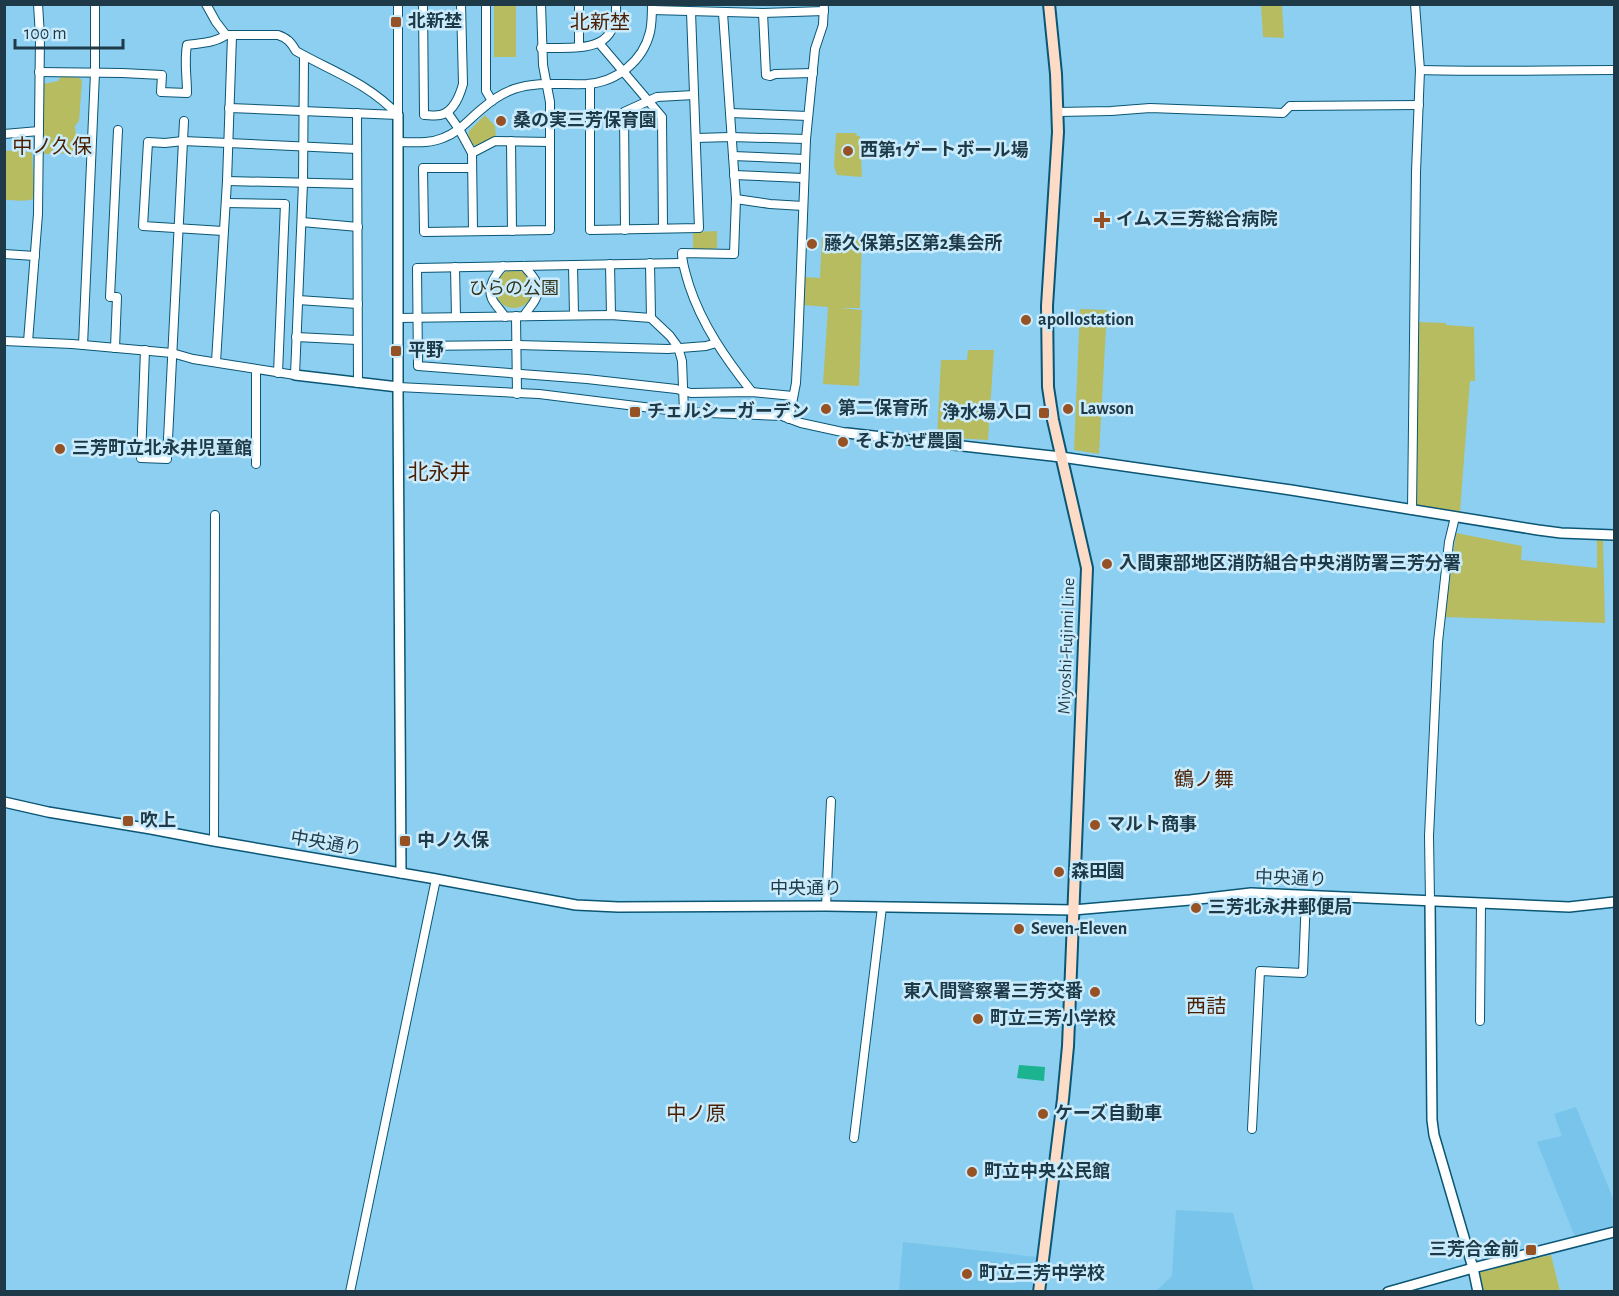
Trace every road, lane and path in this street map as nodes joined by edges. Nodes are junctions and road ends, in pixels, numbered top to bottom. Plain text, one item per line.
1 (38, 4) edge
2 (95, 4) edge
3 (206, 4) edge
4 (398, 4) edge
5 (423, 4) edge
6 (461, 4) edge
7 (486, 4) edge
8 (541, 4) edge
9 (579, 4) edge
10 (616, 4) edge
11 (1049, 4) edge
12 (1415, 4) edge
13 (652, 7) edge
14 (701, 8) edge
15 (824, 8) edge
16 (691, 12) junction
17 (723, 13) junction
18 (763, 13) junction
19 (229, 35) junction
20 (599, 43) junction
21 (579, 47) junction
22 (541, 48) junction
23 (304, 56) junction
24 (1420, 70) junction
25 (1614, 70) edge
26 (624, 71) junction
27 (39, 72) junction
28 (95, 73) junction
29 (813, 73) junction
30 (545, 84) junction
31 (590, 84) junction
32 (694, 94) junction
33 (648, 100) junction
34 (492, 101) junction
35 (1419, 105) junction
36 (229, 108) junction
37 (304, 111) junction
38 (447, 112) junction
39 (1058, 112) junction
40 (357, 113) junction
41 (730, 113) junction
42 (398, 115) junction
43 (808, 116) junction
44 (184, 121) dead end
45 (459, 129) junction
46 (118, 130) dead end
47 (39, 131) junction
48 (4, 134) edge
49 (732, 137) junction
50 (696, 138) junction
51 (806, 139) junction
52 (183, 141) junction
53 (512, 141) junction
54 (398, 142) junction
55 (550, 142) junction
56 (228, 144) junction
57 (304, 146) junction
58 (357, 149) junction
59 (472, 153) junction
60 (733, 156) junction
61 (805, 159) junction
62 (472, 168) junction
63 (734, 175) junction
64 (804, 178) junction
65 (227, 181) junction
66 (303, 183) junction
67 (357, 184) junction
68 (736, 199) junction
69 (226, 203) junction
70 (803, 206) junction
71 (302, 222) junction
72 (358, 227) junction
73 (178, 228) junction
74 (663, 228) junction
75 (625, 230) junction
76 (223, 231) junction
77 (473, 231) junction
78 (512, 231) junction
79 (4, 254) edge
80 (34, 256) junction
81 (650, 263) junction
82 (682, 263) junction
83 (610, 264) junction
84 (573, 265) junction
85 (503, 266) junction
86 (525, 266) junction
87 (455, 267) junction
88 (298, 300) junction
89 (358, 304) junction
90 (574, 315) junction
91 (611, 315) junction
92 (505, 316) junction
93 (520, 316) junction
94 (456, 317) junction
95 (398, 318) junction
96 (418, 318) junction
97 (651, 318) junction
98 (296, 336) junction
99 (357, 340) junction
100 (4, 341) edge
101 (28, 342) junction
102 (716, 343) junction
103 (83, 345) junction
104 (517, 345) junction
105 (418, 346) junction
106 (678, 347) junction
107 (115, 348) junction
108 (145, 350) junction
109 (172, 353) junction
110 (216, 362) junction
111 (256, 369) junction
112 (278, 373) junction
113 (517, 373) junction
114 (295, 375) junction
115 (358, 383) junction
116 (398, 387) junction
117 (684, 392) junction
118 (752, 392) junction
119 (517, 394) junction
120 (794, 396) junction
121 (684, 412) junction
122 (789, 419) junction
123 (847, 433) joint
124 (1061, 457) junction
125 (256, 464) dead end
126 (1412, 510) junction
127 (215, 515) dead end
128 (1455, 517) junction
129 (1614, 536) edge
130 (831, 801) dead end
131 (4, 802) edge
132 (214, 841) junction
133 (401, 873) junction
134 (436, 879) junction
135 (1306, 896) junction
136 (1430, 901) junction
137 (1614, 902) edge
138 (1481, 903) junction
139 (826, 906) junction
140 (882, 907) junction
141 (1073, 910) junction
142 (1480, 1021) dead end
143 (1252, 1129) dead end
144 (854, 1138) dead end
145 (1614, 1232) edge
146 (1473, 1268) junction
147 (350, 1292) edge
148 (1039, 1292) edge
149 (1388, 1292) edge
150 (1478, 1292) edge

1 - 27 street
2 - 28 street
3 - 19 street
4 - 42 street
5 - 38 street
6 - 38 street
7 - 34 street
8 - 22 street
9 - 21 street
10 - 20 street
11 - 39 main road, Miyoshi-Fujimi Line
12 - 24 street
13 - 16 street
13 - 26 street
14 - 16 street
14 - 17 street
15 - 18 street
15 - 29 street
16 - 32 street
17 - 18 street
17 - 41 street
18 - 29 street
19 - 23 street
19 - 28 street
19 - 36 street
20 - 21 street
20 - 26 street
21 - 22 street
22 - 30 street
23 - 37 street
23 - 42 street
24 - 25 street
24 - 35 street
26 - 31 street
26 - 33 street
27 - 28 street
27 - 47 street
28 - 103 street
29 - 43 street
30 - 31 street
30 - 34 street
30 - 55 street
31 - 75 street
32 - 33 street
32 - 50 street
33 - 74 street
33 - 75 street
34 - 45 street
35 - 39 street
35 - 126 street
36 - 37 street
36 - 56 street
37 - 40 street
37 - 57 street
38 - 45 street
39 - 124 main road, Miyoshi-Fujimi Line
40 - 42 street
40 - 58 street
41 - 43 street
41 - 49 street
42 - 54 street
43 - 51 street
44 - 52 street
45 - 54 street
45 - 59 street
46 - 107 street
47 - 48 street
47 - 80 street
49 - 50 street
49 - 51 street
49 - 60 street
50 - 74 street
51 - 61 street
52 - 56 street
52 - 73 street
52 - 73 street
53 - 55 street
53 - 59 street
53 - 78 street
54 - 95 street
55 - 78 street
56 - 57 street
56 - 65 street
57 - 58 street
57 - 66 street
58 - 67 street
59 - 62 street
60 - 61 street
60 - 63 street
61 - 64 street
62 - 77 street
62 - 77 street
63 - 64 street
63 - 68 street
64 - 70 street
65 - 66 street
65 - 69 street
66 - 67 street
66 - 71 street
67 - 72 street
68 - 70 street
68 - 82 street
69 - 76 street
69 - 112 street
70 - 120 street
71 - 72 street
71 - 88 street
72 - 89 street
73 - 76 street
73 - 109 street
74 - 75 street
76 - 110 street
77 - 78 street
79 - 80 street
80 - 101 street
81 - 82 street
81 - 83 street
81 - 97 street
82 - 102 street
83 - 84 street
83 - 91 street
84 - 86 street
84 - 90 street
85 - 86 street
85 - 87 street
85 - 92 street
86 - 93 street
87 - 94 street
87 - 96 street
88 - 89 street
88 - 98 street
89 - 99 street
90 - 91 street
90 - 93 street
91 - 97 street
92 - 93 street
92 - 94 street
93 - 104 street
94 - 96 street
95 - 96 street
95 - 116 street
96 - 105 street
97 - 106 street
98 - 99 street
98 - 114 street
99 - 115 street
100 - 101 street
101 - 103 street
102 - 106 street
102 - 118 street
103 - 107 street
104 - 105 street
104 - 106 street
104 - 113 street
105 - 113 street
106 - 117 street
107 - 108 street
108 - 109 street
108 - 109 street
109 - 110 street
110 - 111 street
111 - 112 street
111 - 125 street
112 - 114 street
113 - 117 street
113 - 119 street
114 - 115 street
115 - 116 street
116 - 119 street
116 - 133 street
117 - 118 street
117 - 121 street
118 - 120 street
119 - 121 street
120 - 122 street
121 - 122 street
122 - 123 street
123 - 124 street
124 - 126 street
124 - 141 main road, Miyoshi-Fujimi Line
126 - 128 street
127 - 132 street
128 - 129 street
128 - 136 street
130 - 139 street
131 - 132 street, 中央通り
132 - 133 street, 中央通り
133 - 134 street, 中央通り
134 - 139 street, 中央通り
134 - 147 street
135 - 136 street, 中央通り
135 - 141 street, 中央通り
135 - 143 street
136 - 138 street, 中央通り
136 - 146 street
137 - 138 street, 中央通り
138 - 142 street
139 - 140 street, 中央通り
140 - 141 street, 中央通り
140 - 144 street
141 - 148 main road, Miyoshi-Fujimi Line
145 - 146 street
146 - 149 street
146 - 150 street

